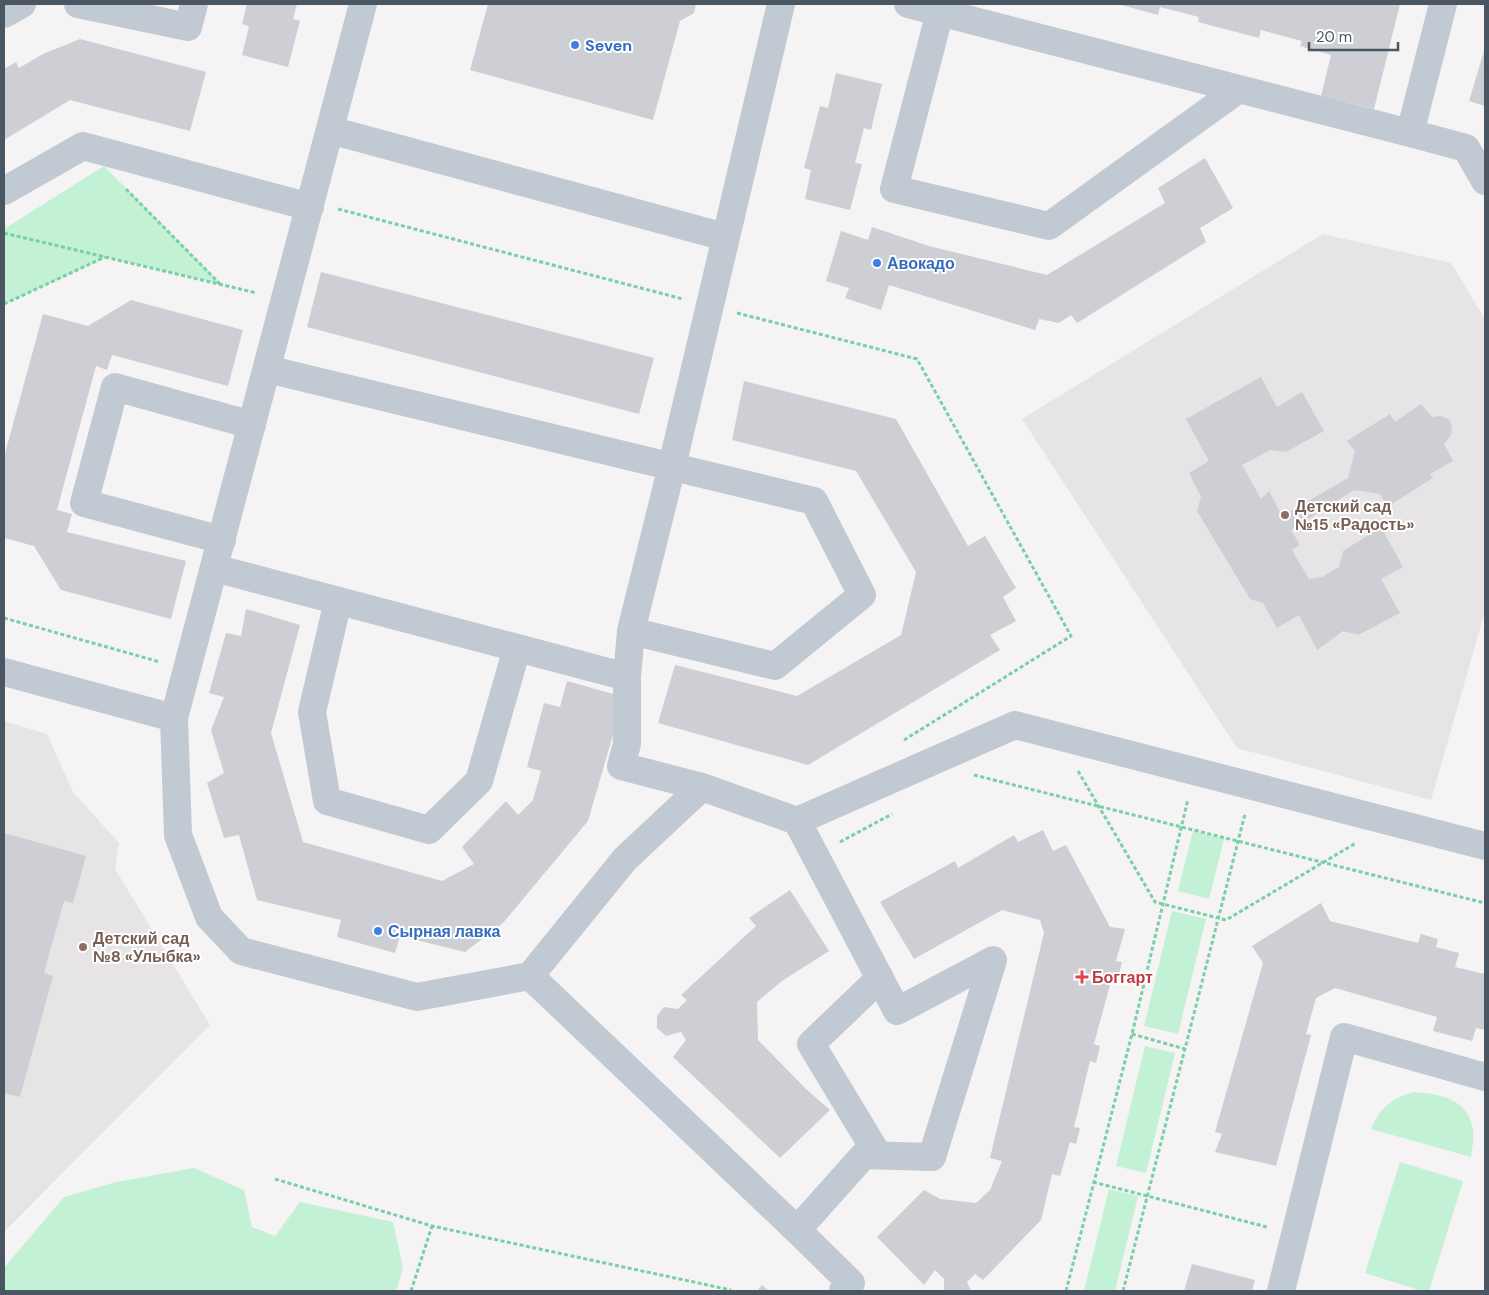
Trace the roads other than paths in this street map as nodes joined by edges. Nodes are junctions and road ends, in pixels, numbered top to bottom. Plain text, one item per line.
1 (22, 4) edge
2 (78, 4) edge
3 (194, 4) edge
4 (364, 4) edge
5 (781, 4) edge
6 (908, 4) edge
7 (1443, 4) edge
8 (940, 12) junction
9 (4, 14) edge
10 (1239, 89) junction
11 (330, 130) junction
12 (1410, 133) junction
13 (1485, 181) edge
14 (4, 191) edge
15 (310, 207) junction
16 (725, 237) junction
17 (267, 369) junction
18 (252, 425) junction
19 (672, 466) junction
20 (222, 540) junction
21 (214, 568) junction
22 (338, 601) junction
23 (631, 630) junction
24 (517, 648) junction
25 (4, 672) edge
26 (627, 677) junction
27 (174, 718) junction
28 (702, 787) junction
29 (797, 821) junction
30 (1485, 846) edge
31 (530, 976) junction
32 (880, 978) junction
33 (1485, 1077) edge
34 (878, 1155) junction
35 (797, 1230) junction
36 (843, 1291) edge
37 (1281, 1291) edge

1 - 9 lane
2 - 3 lane
4 - 11 lane
5 - 16 lane
6 - 8 lane
7 - 12 lane
8 - 10 lane
8 - 10 lane
10 - 12 lane
11 - 15 lane
11 - 16 lane
12 - 13 lane
14 - 15 lane
15 - 17 lane
16 - 19 lane
17 - 18 lane
17 - 19 lane
18 - 20 lane
18 - 20 lane
19 - 23 lane
19 - 23 lane
20 - 21 lane
21 - 22 lane
21 - 27 lane
22 - 24 lane
22 - 24 lane
23 - 26 lane
24 - 26 lane
25 - 27 lane
26 - 28 lane
27 - 31 lane
28 - 29 lane
28 - 31 lane
29 - 30 lane
29 - 32 lane
31 - 35 lane
32 - 34 lane
32 - 34 lane
33 - 37 lane
34 - 35 lane
35 - 36 lane

